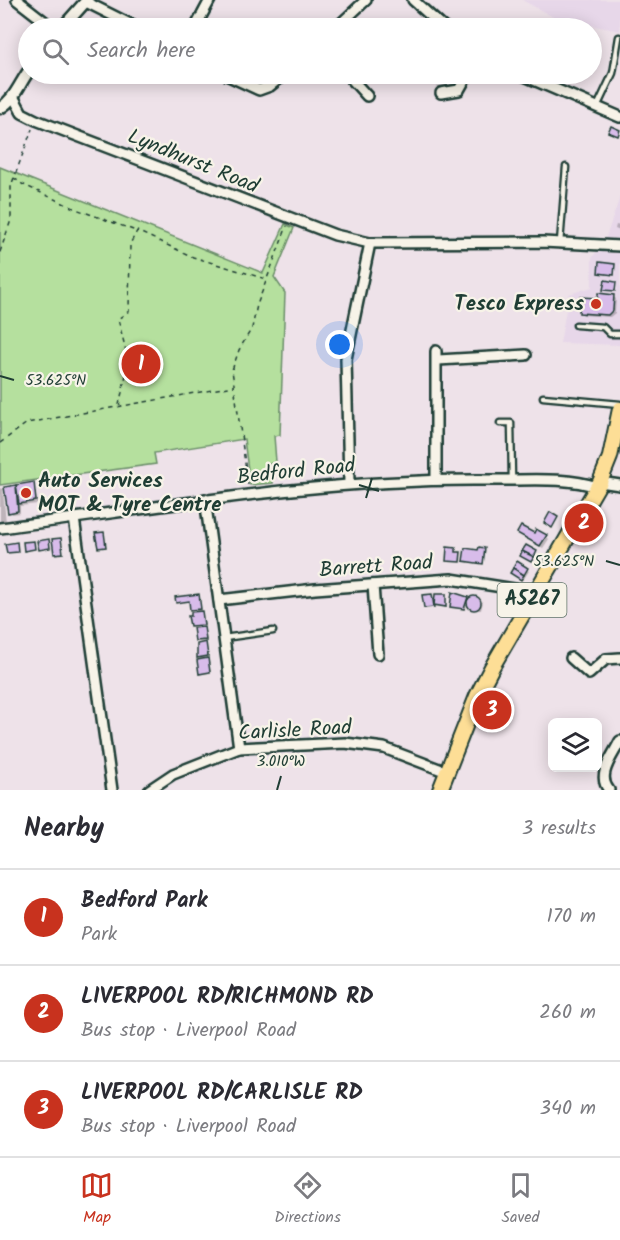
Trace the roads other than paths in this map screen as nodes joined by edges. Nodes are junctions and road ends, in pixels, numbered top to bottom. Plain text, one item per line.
1 (17, 0) edge
2 (210, 0) edge
3 (366, 0) edge
4 (413, 0) edge
5 (86, 1) edge
6 (40, 18) edge
7 (71, 18) edge
8 (119, 18) edge
9 (200, 18) edge
10 (347, 18) edge
11 (433, 18) edge
12 (619, 37) edge
13 (19, 84) edge
14 (246, 84) edge
15 (272, 84) edge
16 (357, 84) edge
17 (462, 84) edge
18 (543, 84) edge
19 (441, 93) dead end
20 (368, 96) dead end
21 (14, 98) junction
22 (597, 107) junction
23 (0, 108) edge
24 (620, 117) edge
25 (566, 167) dead end
26 (369, 243) junction
27 (560, 243) junction
28 (620, 246) edge
29 (576, 325) dead end
30 (620, 334) edge
31 (520, 343) dead end
32 (543, 397) dead end
33 (620, 404) edge
34 (620, 409) edge
35 (500, 423) dead end
36 (436, 480) junction
37 (512, 481) junction
38 (349, 483) junction
39 (598, 484) junction
40 (620, 485) edge
41 (205, 499) junction
42 (74, 518) junction
43 (0, 528) edge
44 (373, 585) junction
45 (535, 595) junction
46 (219, 600) junction
47 (273, 631) dead end
48 (224, 638) junction
49 (378, 654) dead end
50 (571, 658) dead end
51 (620, 658) edge
52 (620, 741) edge
53 (239, 748) junction
54 (447, 772) junction
55 (112, 790) edge
56 (149, 790) edge
57 (440, 790) edge
58 (609, 790) edge

1 - 6 street
2 - 9 street
3 - 10 street
4 - 11 street
5 - 7 street
5 - 8 street
12 - 22 lane
13 - 21 street
14 - 15 street
16 - 20 street
17 - 19 street
18 - 22 street
21 - 23 street
21 - 26 street, Lyndhurst Road
22 - 24 street
25 - 27 lane
26 - 27 street, Lyndhurst Road
26 - 38 street
27 - 28 street, Lyndhurst Road
29 - 30 lane
31 - 36 street
32 - 33 lane
34 - 39 main road, A5267
35 - 37 lane
36 - 37 street, Bedford Road
36 - 38 street, Bedford Road
37 - 39 street, Bedford Road
38 - 41 street, Bedford Road
39 - 40 street, Bedford Road
39 - 45 main road, A5267
41 - 42 street, Bedford Road
41 - 46 street
42 - 43 street, Bedford Road
42 - 55 street
44 - 45 street, Barrett Road
44 - 46 street, Barrett Road
44 - 49 street
45 - 54 main road, A5267
46 - 48 street
47 - 48 lane
48 - 53 street
50 - 51 street
52 - 58 street
53 - 54 street, Carlisle Road
53 - 56 street, Carlisle Road
54 - 57 main road, A5267

